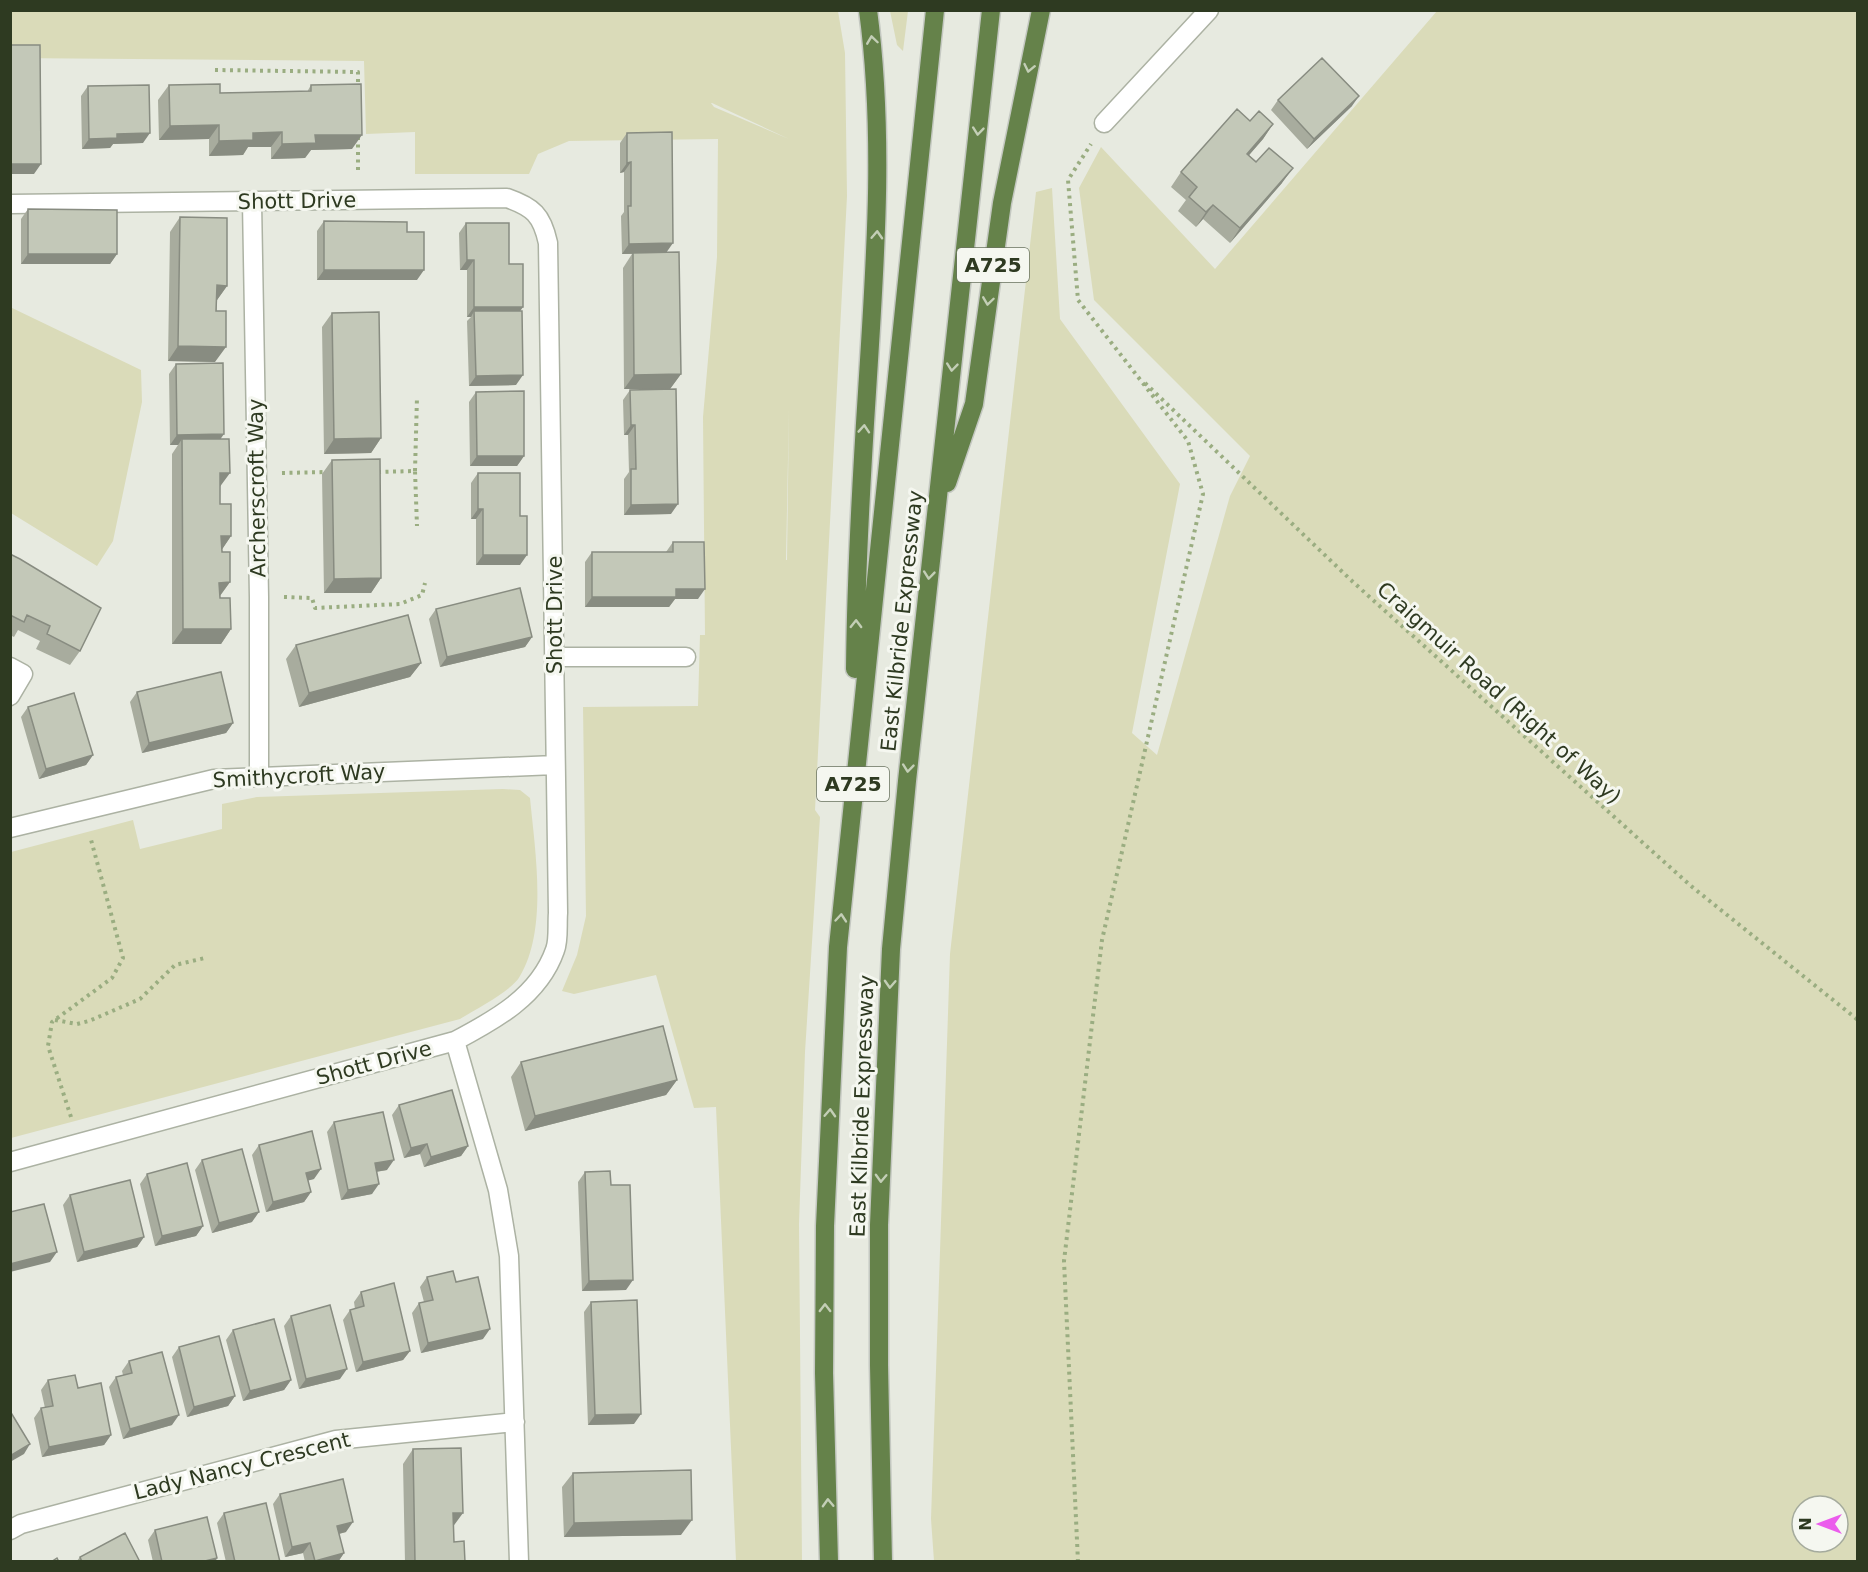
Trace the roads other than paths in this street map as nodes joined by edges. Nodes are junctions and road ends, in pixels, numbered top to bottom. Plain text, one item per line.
1 (868, 10) edge
2 (935, 10) edge
3 (991, 10) edge
4 (1041, 10) edge
5 (1209, 10) edge
6 (1104, 123) road end
7 (252, 202) junction
8 (10, 204) edge
9 (936, 516) junction
10 (555, 657) junction
11 (686, 657) dead end
12 (10, 667) edge
13 (10, 696) edge
14 (555, 765) junction
15 (259, 775) junction
16 (853, 788) junction
17 (11, 825) edge
18 (454, 1041) junction
19 (10, 1162) edge
20 (515, 1422) junction
21 (10, 1530) edge
22 (519, 1562) edge
23 (830, 1562) edge
24 (883, 1562) edge

16 -> 1 highway, A725
2 - 16 highway, East Kilbride Expressway / A725
3 -> 9 highway, East Kilbride Expressway / A725
4 -> 9 highway, A725
5 - 6 street
7 - 8 street, Shott Drive
7 - 10 street, Shott Drive
7 - 15 street, Archerscroft Way
9 -> 24 highway, East Kilbride Expressway / A725
10 - 11 street
10 - 14 street, Shott Drive
12 - 13 street
14 - 15 street, Smithycroft Way
14 - 18 street, Shott Drive
15 - 17 street, Smithycroft Way
23 -> 16 highway, East Kilbride Expressway / A725
18 - 19 street, Shott Drive
18 - 20 street
20 - 21 street, Lady Nancy Crescent
20 - 22 street

